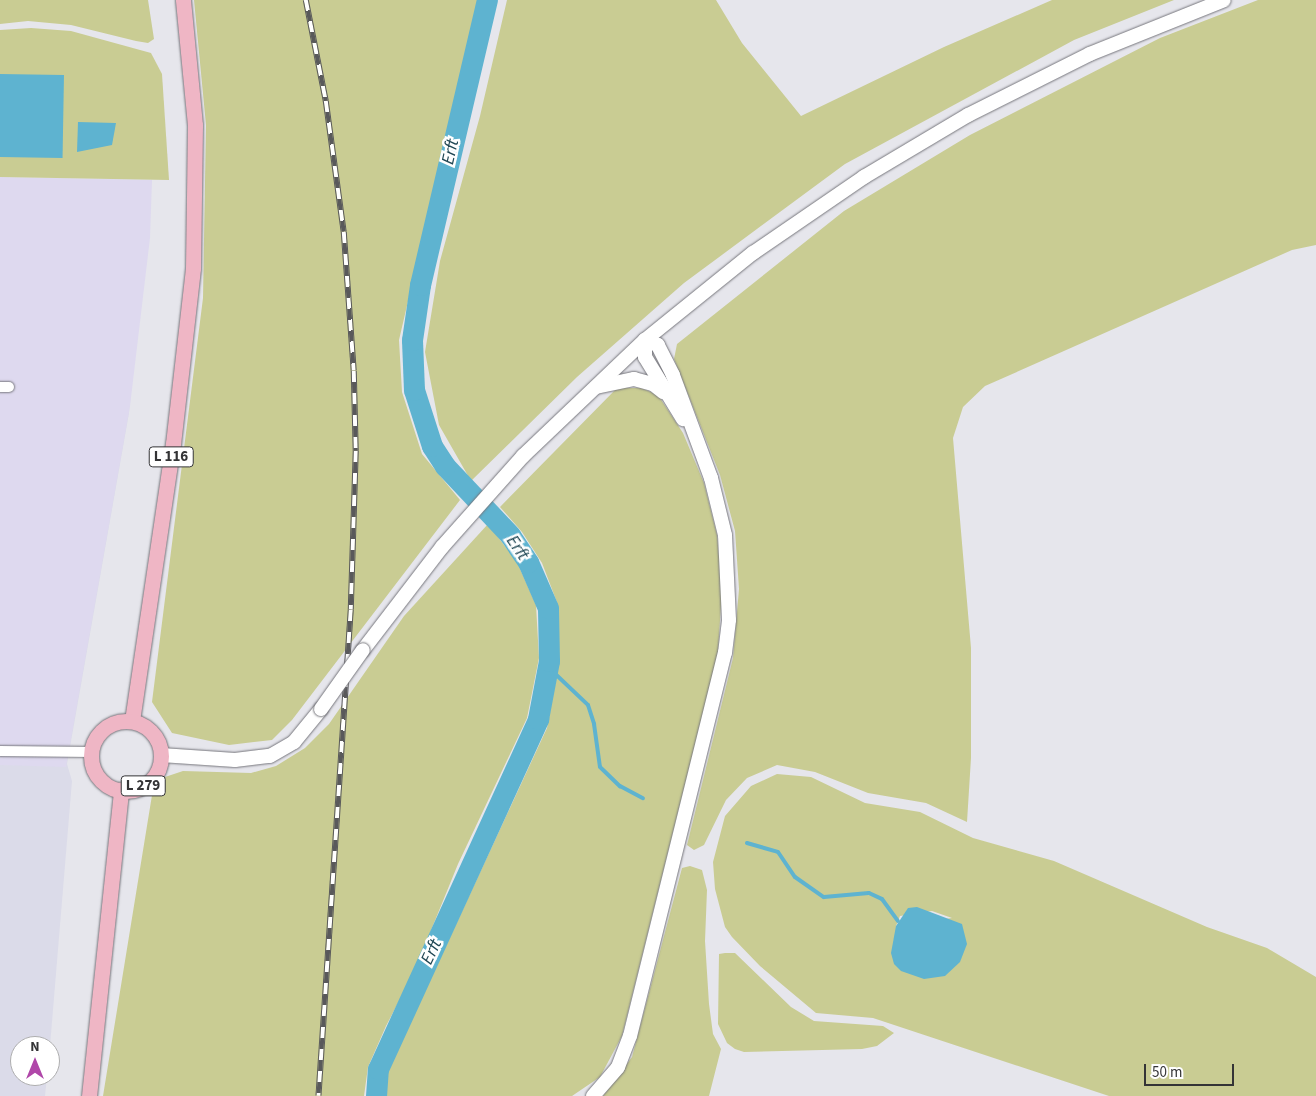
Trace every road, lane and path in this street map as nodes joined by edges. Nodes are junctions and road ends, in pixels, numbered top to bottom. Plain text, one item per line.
1 (183, 0) edge
2 (1224, 0) edge
3 (645, 340) junction
4 (591, 389) junction
5 (665, 394) junction
6 (691, 430) junction
7 (132, 722) junction
8 (0, 751) edge
9 (92, 752) junction
10 (161, 755) junction
11 (121, 790) junction
12 (593, 1094) edge
13 (89, 1096) edge

1 - 7 main road, L 116
2 - 3 main road
3 - 4 main road, L 279
3 - 5 main road
3 - 6 main road
4 - 5 main road
4 - 10 main road, L 279, bridge
5 - 6 main road
6 - 12 main road
7 - 9 main road
7 - 10 main road, L 279
8 - 9 street
9 - 11 main road, L 279
10 - 11 main road, L 279
11 - 13 main road, L 279

